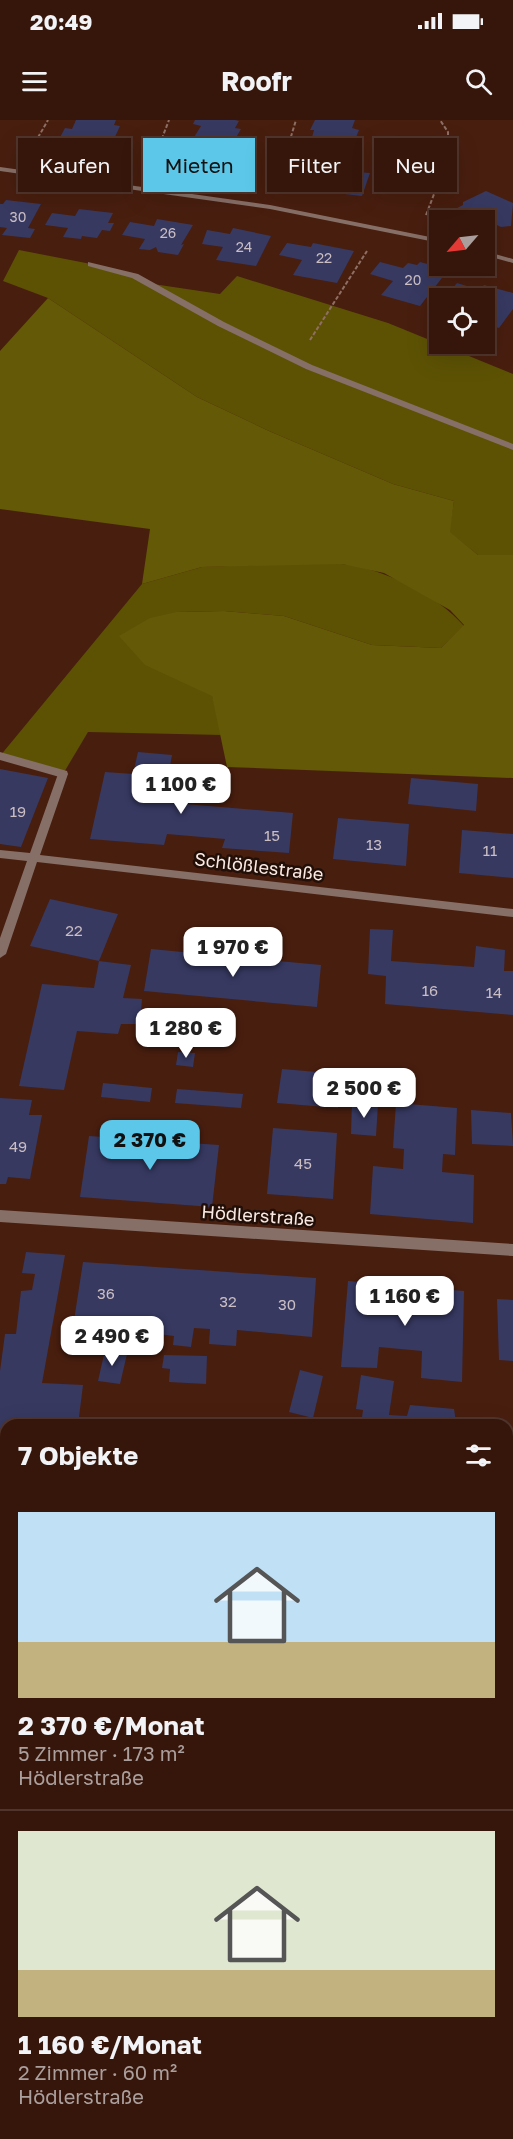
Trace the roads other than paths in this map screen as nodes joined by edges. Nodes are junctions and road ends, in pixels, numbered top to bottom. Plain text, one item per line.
1 (0, 169) edge
2 (429, 237) edge
3 (495, 256) edge
4 (512, 260) edge
5 (91, 264) dead end
6 (513, 447) edge
7 (0, 756) edge
8 (0, 854) edge
9 (36, 856) junction
10 (513, 913) edge
11 (0, 954) edge
12 (0, 1216) edge
13 (513, 1250) edge

1 - 2 street
3 - 4 street
5 - 6 street
7 - 9 street
8 - 9 street, Schlößlestraße
9 - 10 street, Schlößlestraße
9 - 11 street
12 - 13 street, Hödlerstraße

